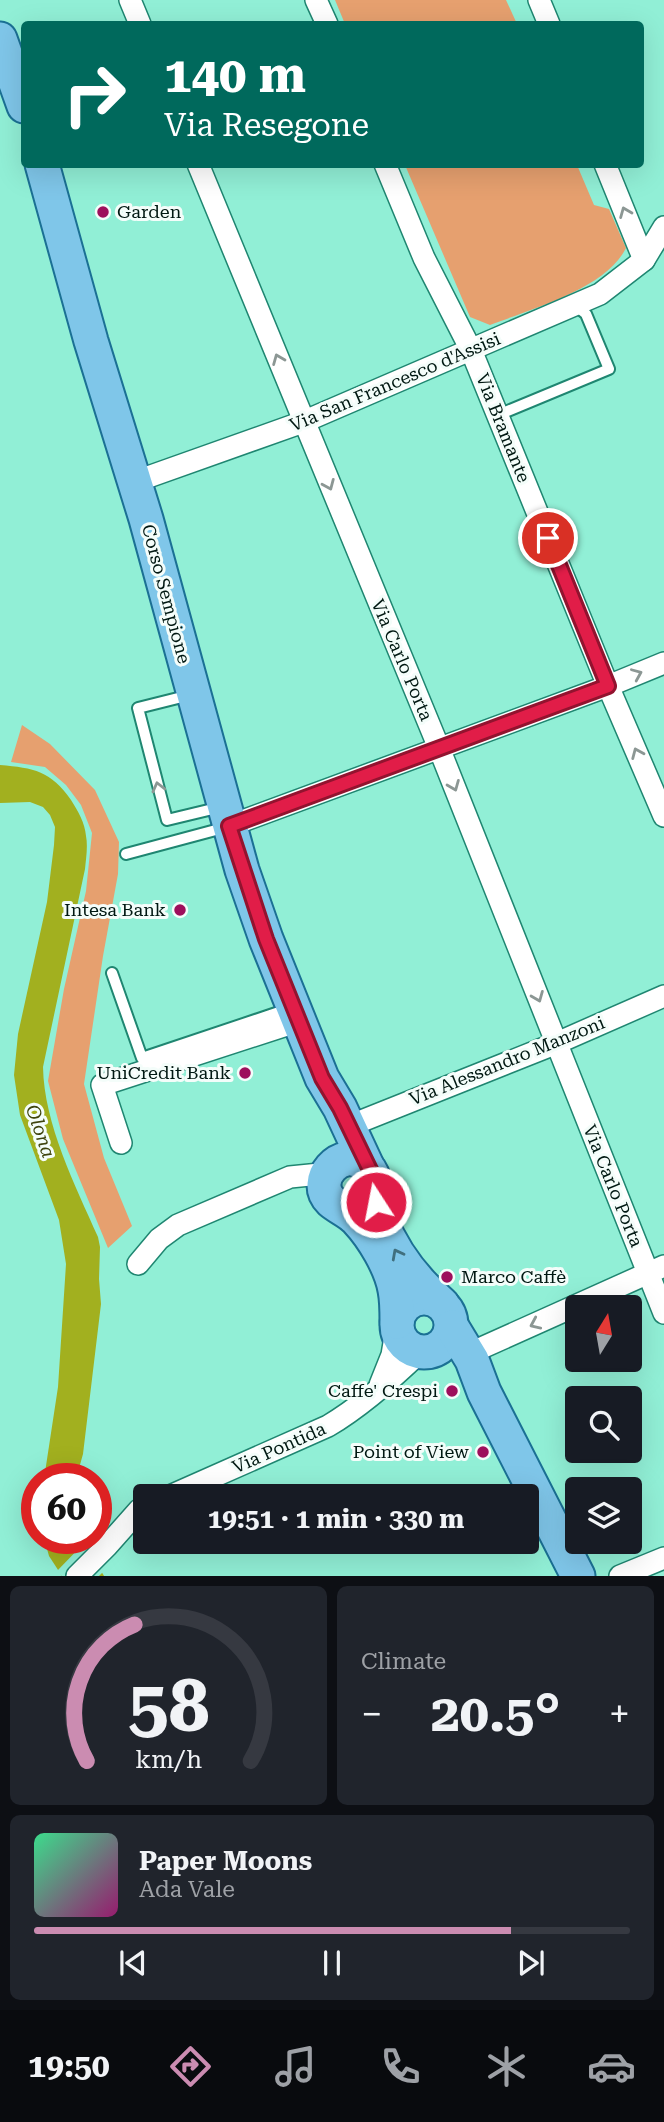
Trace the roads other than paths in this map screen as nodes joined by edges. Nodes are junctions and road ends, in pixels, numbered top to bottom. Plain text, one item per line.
1 (130, 0) edge
2 (316, 0) edge
3 (539, 0) edge
4 (139, 21) edge
5 (326, 21) edge
6 (548, 21) edge
7 (0, 39) edge
8 (21, 98) edge
9 (43, 168) edge
10 (200, 168) edge
11 (387, 168) edge
12 (608, 168) edge
13 (664, 227) edge
14 (644, 260) junction
15 (575, 305) junction
16 (471, 350) junction
17 (498, 415) junction
18 (303, 422) junction
19 (134, 482) junction
20 (664, 663) edge
21 (608, 686) junction
22 (192, 694) junction
23 (439, 748) junction
24 (227, 816) junction
25 (664, 816) edge
26 (126, 854) dead end
27 (112, 973) dead end
28 (664, 996) edge
29 (296, 1014) junction
30 (557, 1043) junction
31 (322, 1078) junction
32 (349, 1126) junction
33 (121, 1143) dead end
34 (367, 1166) junction
35 (330, 1175) junction
36 (138, 1264) dead end
37 (656, 1269) edge
38 (664, 1313) edge
39 (397, 1323) junction
40 (454, 1329) junction
41 (423, 1352) junction
42 (379, 1387) junction
43 (484, 1392) junction
44 (197, 1484) edge
45 (133, 1517) edge
46 (664, 1558) edge
47 (77, 1576) edge
48 (579, 1576) edge
49 (620, 1576) edge

1 - 4 street
2 - 5 street
3 - 6 street
7 - 8 main road
9 - 19 main road, Corso Sempione
18 -> 10 street, Via Carlo Porta
11 - 16 street, Via Bramante
14 -> 12 street
13 - 14 street
14 - 15 street, Via San Francesco d'Assisi
15 - 16 street, Via San Francesco d'Assisi
15 - 17 lane
16 - 17 street, Via Bramante
16 - 18 street, Via San Francesco d'Assisi
17 - 21 street, Via Bramante
18 - 19 street, Via San Francesco d'Assisi
18 -> 23 street, Via Carlo Porta
19 - 22 main road, Corso Sempione
21 -> 20 street
21 - 23 street
25 -> 21 street, Via Bramante
22 - 24 main road, Corso Sempione
24 -> 22 lane
23 - 24 street
23 -> 30 street, Via Carlo Porta
24 - 26 lane
24 - 29 main road, Corso Sempione
27 - 29 lane
28 - 30 street, Via Alessandro Manzoni
29 - 31 main road, Corso Sempione
29 - 33 street
30 - 32 street, Via Alessandro Manzoni
30 - 37 street, Via Carlo Porta
31 - 32 main road, Corso Sempione
31 - 35 main road, Corso Sempione
32 - 34 main road, Corso Sempione
34 - 35 main road
40 -> 34 main road, Corso Sempione
35 - 36 street
35 - 39 main road
37 - 38 street, Via Carlo Porta
37 -> 40 street
39 - 40 main road
39 - 41 main road, Corso Sempione
39 - 42 street, Via Pontida
40 - 41 main road
40 - 43 main road, Corso Sempione
41 - 42 street, Via Pontida
41 - 43 main road, Corso Sempione
42 - 44 street, Via Pontida
43 - 48 main road, Corso Sempione
45 - 47 street
46 - 49 street

